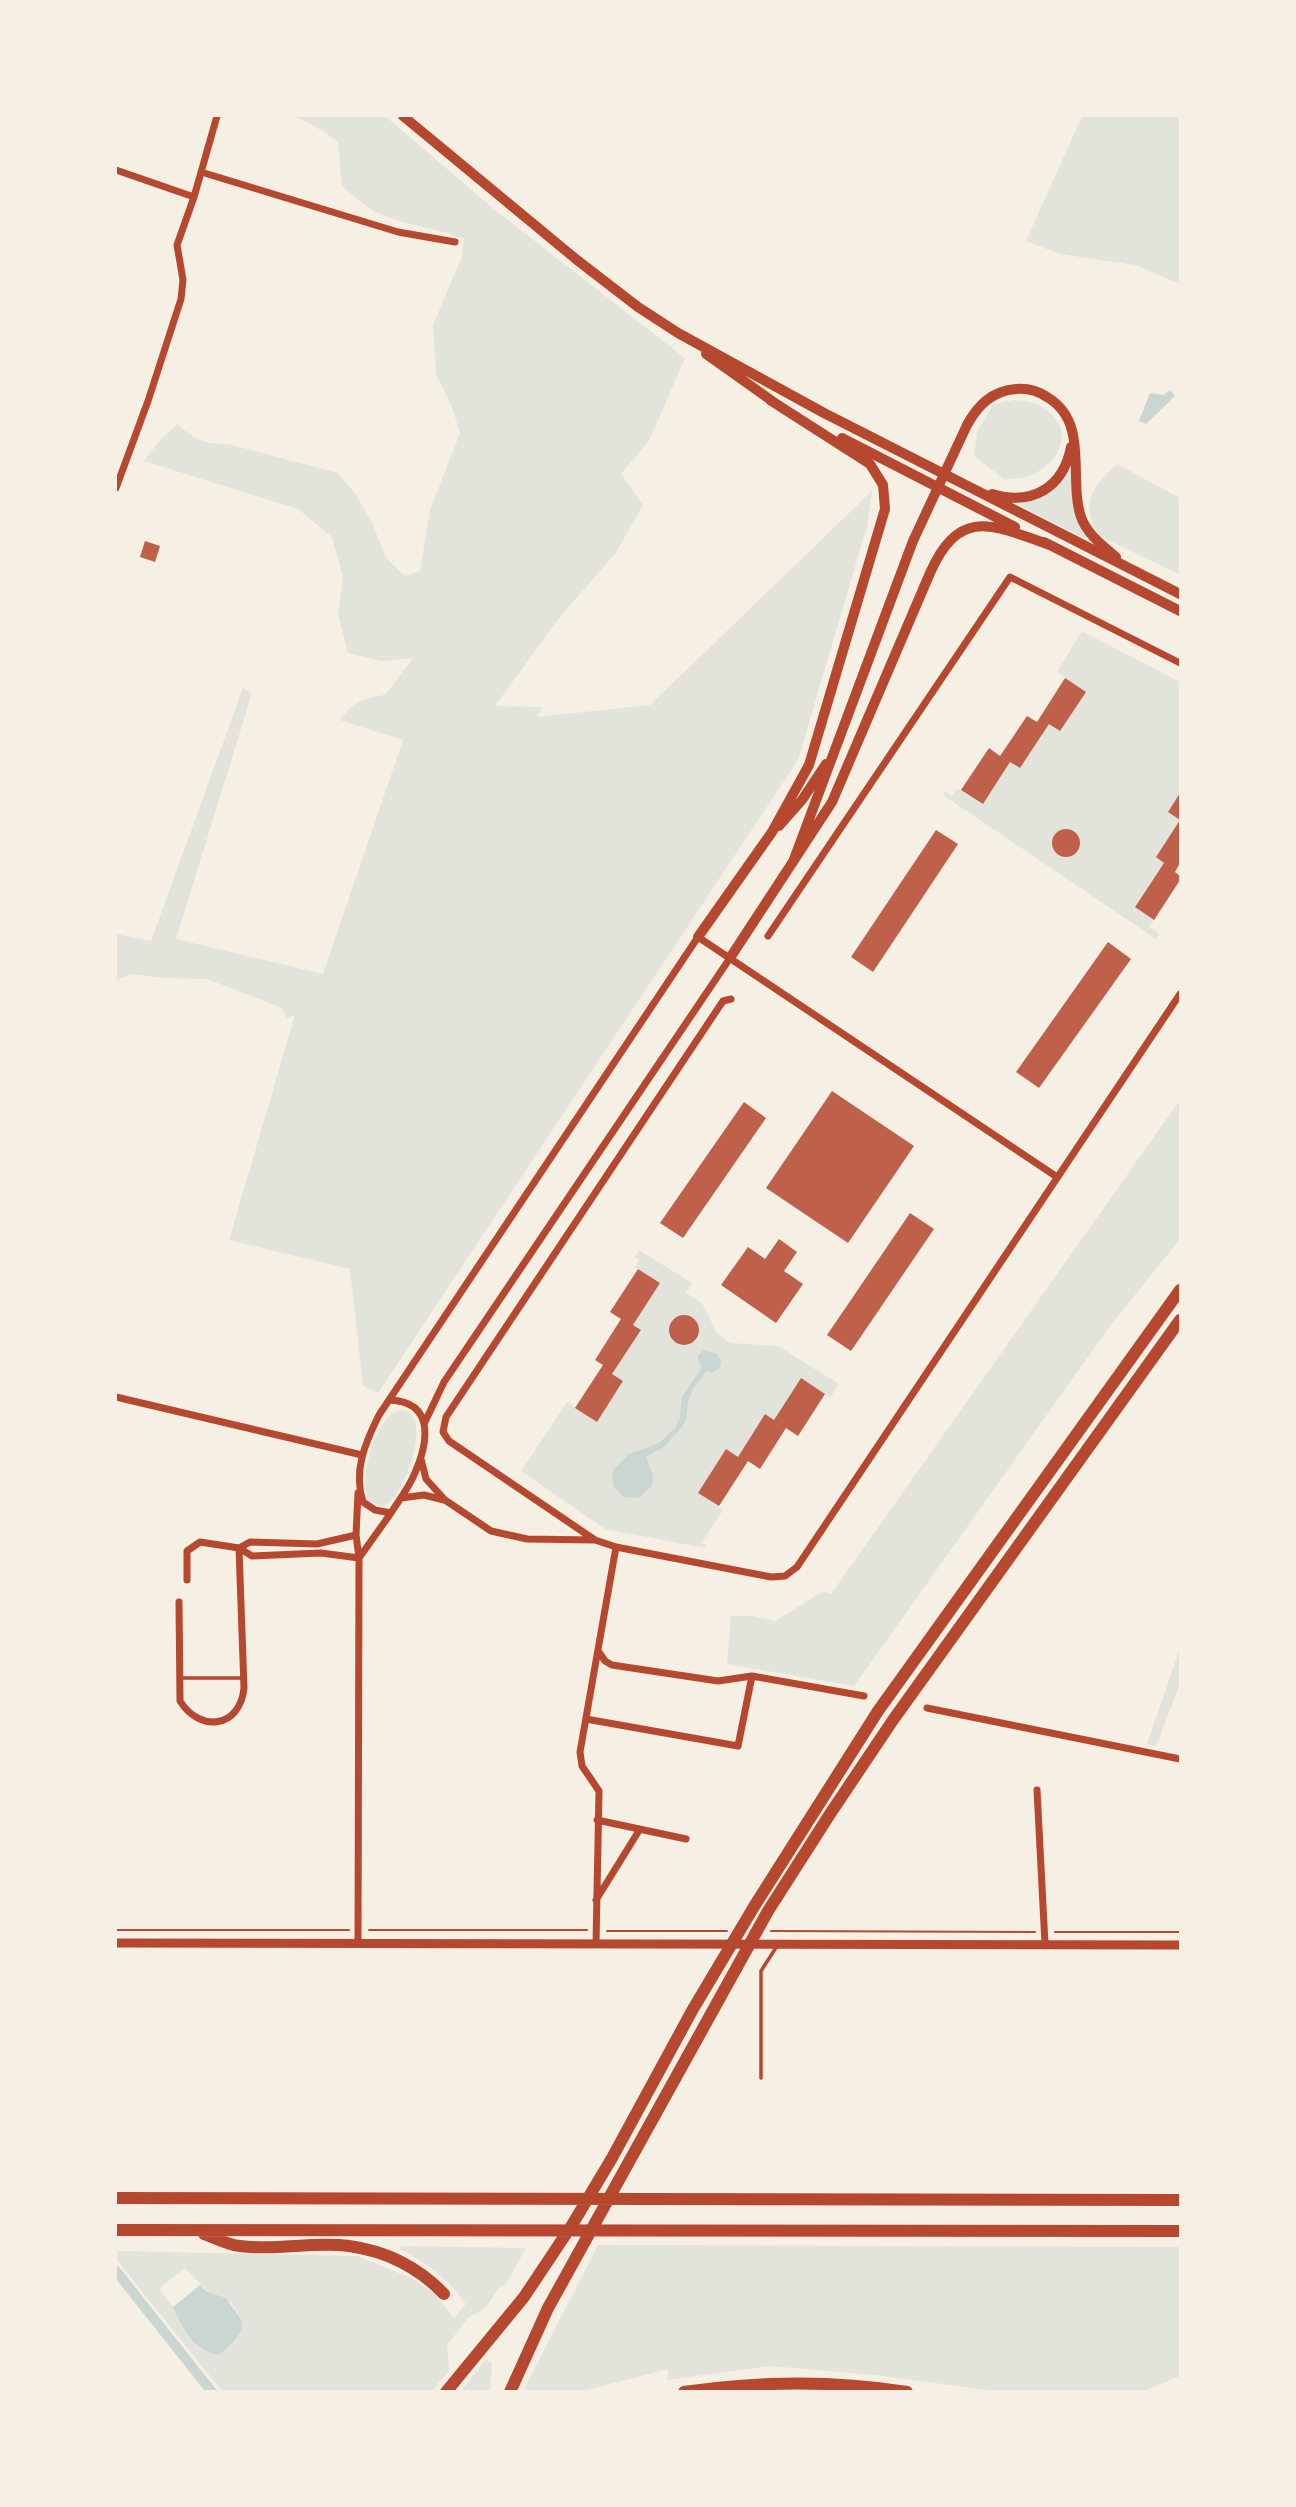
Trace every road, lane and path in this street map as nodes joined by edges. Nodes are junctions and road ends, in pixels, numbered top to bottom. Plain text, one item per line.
1 (217, 116) edge
2 (404, 116) edge
3 (116, 170) edge
4 (201, 172) junction
5 (194, 197) junction
6 (454, 242) dead end
7 (678, 333) junction
8 (770, 400) junction
9 (1072, 434) junction
10 (967, 486) junction
11 (116, 488) edge
12 (1050, 545) junction
13 (1128, 568) junction
14 (1181, 594) edge
15 (1181, 611) edge
16 (1181, 663) edge
17 (840, 735) junction
18 (772, 832) junction
19 (793, 862) junction
20 (768, 936) dead end
21 (698, 937) junction
22 (730, 958) junction
23 (1181, 994) edge
24 (732, 999) dead end
25 (1057, 1177) junction
26 (1181, 1290) edge
27 (1181, 1320) edge
28 (116, 1397) edge
29 (390, 1400) junction
30 (424, 1423) junction
31 (362, 1455) junction
32 (420, 1457) junction
33 (358, 1488) junction
34 (401, 1498) junction
35 (445, 1500) junction
36 (391, 1513) junction
37 (356, 1535) junction
38 (595, 1540) junction
39 (615, 1547) junction
40 (239, 1548) junction
41 (359, 1558) junction
42 (187, 1580) dead end
43 (179, 1602) dead end
44 (599, 1652) junction
45 (752, 1676) junction
46 (179, 1678) junction
47 (244, 1678) junction
48 (864, 1696) dead end
49 (927, 1708) dead end
50 (586, 1719) junction
51 (1181, 1759) edge
52 (1037, 1790) dead end
53 (597, 1820) junction
54 (640, 1829) junction
55 (686, 1839) dead end
56 (596, 1900) junction
57 (116, 1930) edge
58 (359, 1930) junction
59 (596, 1930) junction
60 (731, 1931) dead end
61 (771, 1931) dead end
62 (1044, 1932) junction
63 (1181, 1932) edge
64 (116, 1943) edge
65 (358, 1943) junction
66 (596, 1944) junction
67 (778, 1944) junction
68 (1045, 1944) junction
69 (1181, 1945) edge
70 (761, 2077) dead end
71 (116, 2198) edge
72 (1181, 2200) edge
73 (116, 2230) edge
74 (194, 2230) junction
75 (1181, 2231) edge
76 (444, 2294) dead end
77 (446, 2392) edge
78 (510, 2392) edge
79 (684, 2392) edge
80 (907, 2392) edge

1 - 4 street
2 - 7 main road
3 - 5 street
4 - 5 street
4 - 6 street
5 - 11 street
7 - 8 main road
7 - 10 main road
8 - 12 main road
8 - 18 main road
9 - 10 main road
9 - 13 main road
9 - 17 main road
10 - 13 main road
12 - 15 main road
12 - 19 main road
13 - 14 main road
16 - 20 street
17 - 18 main road
17 - 19 main road
18 - 21 main road
19 - 22 main road
21 - 22 street
21 - 29 street
22 - 25 street
22 - 30 street
23 - 25 street
24 - 38 street
25 - 39 street
26 - 77 highway
27 - 78 highway
28 - 31 street
29 - 30 street
29 - 31 street
30 - 32 street
31 - 33 street
32 - 34 street
32 - 35 street
33 - 36 street
33 - 37 street
34 - 35 street
34 - 36 street
35 - 38 street
36 - 41 street
37 - 40 street
37 - 41 street
38 - 39 street
39 - 44 street
40 - 41 street
40 - 42 street
40 - 47 street
41 - 58 street
43 - 46 street
44 - 45 street
44 - 50 street
45 - 48 street
45 - 50 street
46 - 47 lane
46 - 47 street
49 - 51 street
50 - 53 street
52 - 62 street
53 - 54 street
53 - 56 street
54 - 55 street
54 - 56 street
56 - 59 street
57 - 58 path
58 - 59 path
58 - 65 street
59 - 60 path
59 - 66 street
61 - 62 path
62 - 63 path
62 - 68 street
64 - 65 street
65 - 66 street
66 - 67 street
67 - 68 street
67 - 70 lane
68 - 69 street
71 - 72 highway
73 - 74 highway
74 - 75 highway
74 - 76 highway
79 - 80 highway

